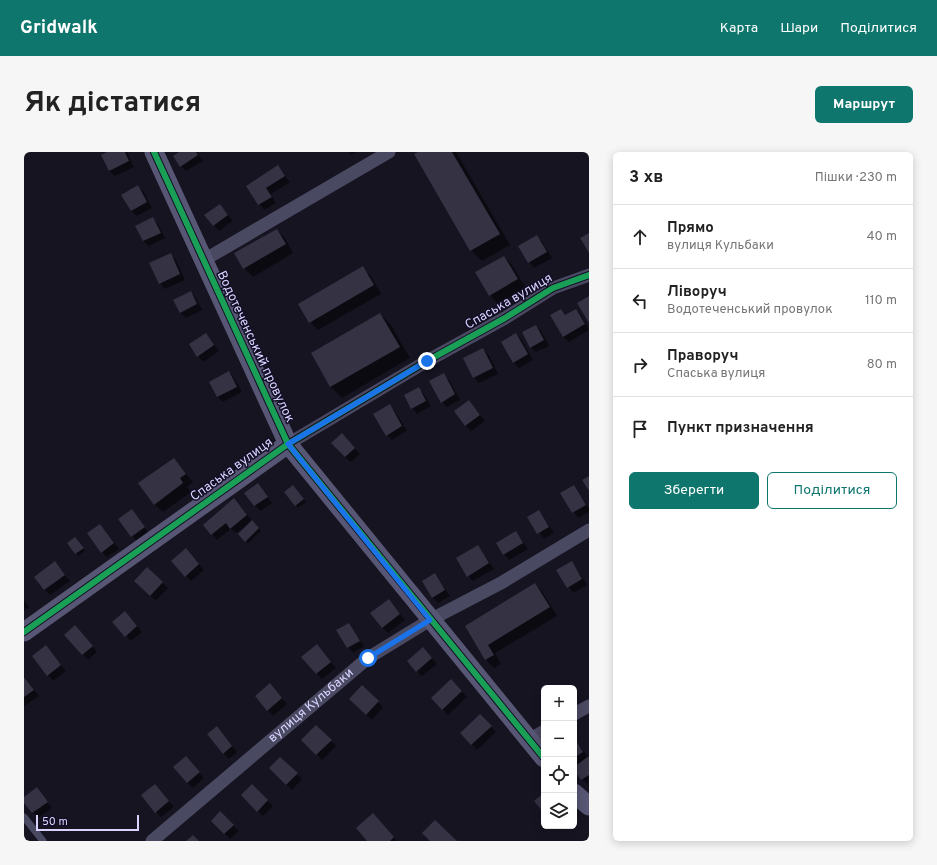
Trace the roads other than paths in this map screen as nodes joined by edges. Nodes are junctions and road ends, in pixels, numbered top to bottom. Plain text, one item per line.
1 (154, 152) edge
2 (389, 152) edge
3 (204, 260) junction
4 (589, 275) edge
5 (288, 444) junction
6 (589, 530) edge
7 (430, 620) junction
8 (24, 632) edge
9 (589, 706) edge
10 (577, 712) edge
11 (536, 736) edge
12 (544, 757) edge
13 (577, 796) edge
14 (589, 806) edge
15 (24, 817) edge
16 (43, 841) edge
17 (152, 841) edge

1 - 3 street, Водотеченський провулок
2 - 3 street
3 - 5 street, Водотеченський провулок
4 - 5 street, Спаська вулиця
5 - 7 street, Водотеченський провулок
5 - 8 street, Спаська вулиця
6 - 7 street, вулиця Кульбаки
7 - 11 street, Водотеченський провулок
7 - 17 street, вулиця Кульбаки
9 - 10 street
11 - 12 street, Водотеченський провулок
13 - 14 street
15 - 16 lane

